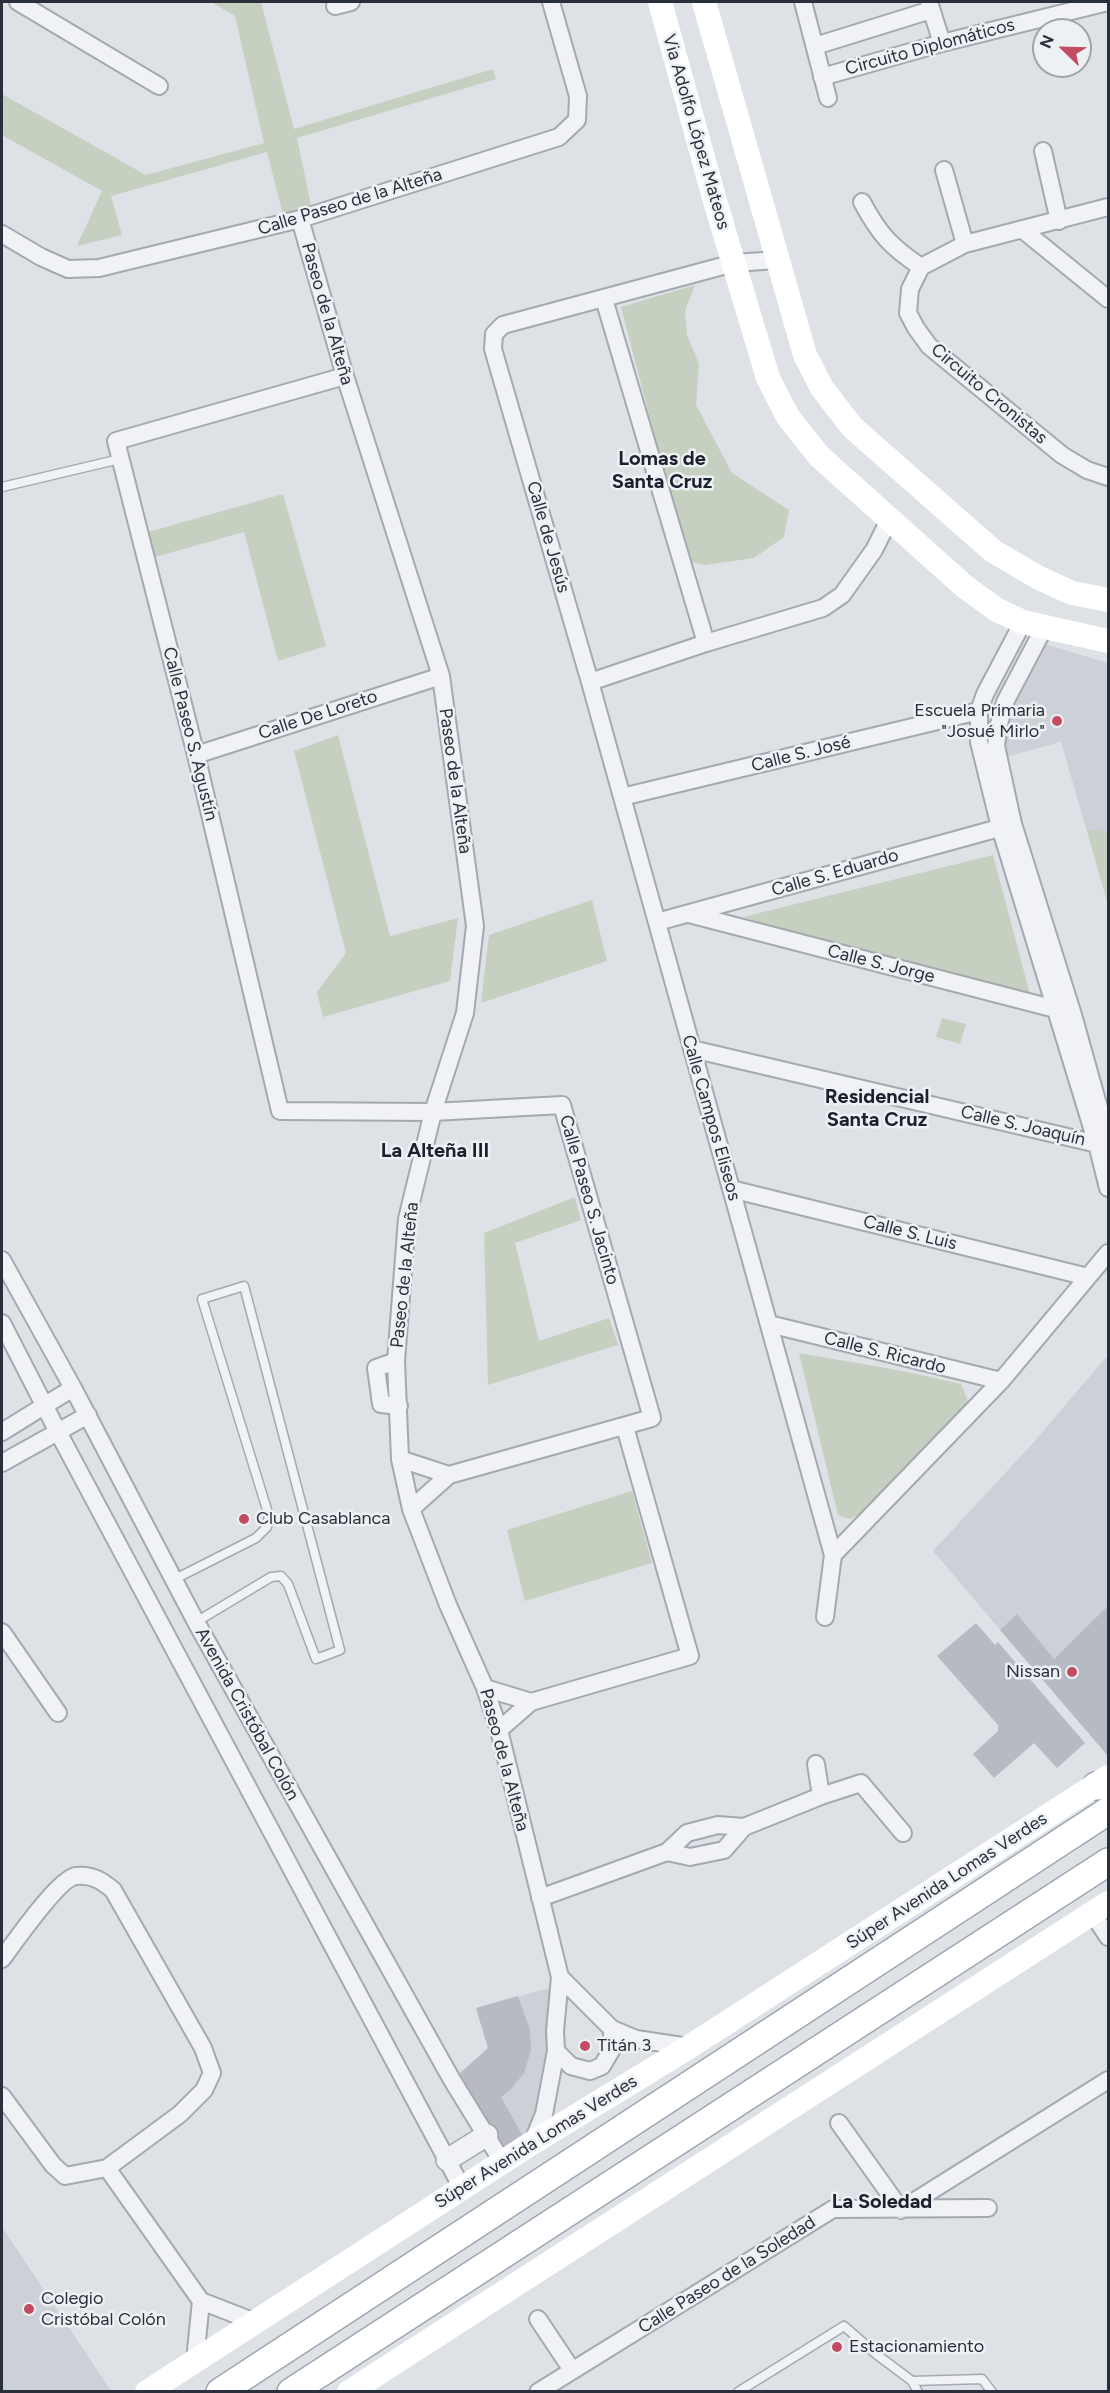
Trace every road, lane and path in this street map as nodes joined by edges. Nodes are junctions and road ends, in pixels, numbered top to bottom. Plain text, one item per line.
1 (18, 2) edge
2 (551, 2) edge
3 (660, 2) edge
4 (704, 2) edge
5 (803, 2) edge
6 (1108, 2) edge
7 (930, 6) edge
8 (942, 43) junction
9 (814, 46) junction
10 (822, 77) junction
11 (159, 86) dead end
12 (828, 98) dead end
13 (1043, 151) dead end
14 (944, 170) dead end
15 (862, 202) dead end
16 (1108, 207) edge
17 (300, 219) junction
18 (1059, 221) junction
19 (1023, 230) junction
20 (2, 234) edge
21 (965, 244) junction
22 (777, 260) junction
23 (734, 262) junction
24 (921, 267) junction
25 (1108, 298) edge
26 (604, 299) junction
27 (345, 376) junction
28 (120, 459) junction
29 (1108, 477) edge
30 (2, 487) edge
31 (889, 520) junction
32 (1108, 600) edge
33 (1034, 625) junction
34 (1108, 641) edge
35 (706, 643) junction
36 (441, 676) junction
37 (590, 682) junction
38 (979, 711) junction
39 (196, 755) junction
40 (622, 797) junction
41 (1006, 825) junction
42 (689, 914) junction
43 (657, 922) junction
44 (1056, 1009) junction
45 (1073, 1015) junction
46 (692, 1049) junction
47 (434, 1112) junction
48 (1105, 1143) edge
49 (1108, 1188) edge
50 (731, 1189) junction
51 (1108, 1253) edge
52 (2, 1260) edge
53 (1088, 1277) junction
54 (2, 1323) edge
55 (769, 1324) junction
56 (1001, 1381) junction
57 (73, 1388) junction
58 (44, 1405) junction
59 (88, 1415) junction
60 (625, 1427) junction
61 (2, 1432) edge
62 (58, 1432) junction
63 (400, 1459) junction
64 (2, 1463) edge
65 (449, 1475) junction
66 (411, 1509) junction
67 (833, 1555) junction
68 (173, 1580) junction
69 (825, 1617) dead end
70 (196, 1622) junction
71 (2, 1632) edge
72 (485, 1688) junction
73 (531, 1702) junction
74 (58, 1713) dead end
75 (499, 1730) junction
76 (816, 1764) dead end
77 (1104, 1783) edge
78 (821, 1796) junction
79 (1108, 1811) edge
80 (744, 1827) junction
81 (903, 1833) dead end
82 (667, 1852) junction
83 (1108, 1862) edge
84 (540, 1898) junction
85 (1101, 1909) edge
86 (1108, 1937) edge
87 (2, 1959) edge
88 (560, 1977) junction
89 (612, 2030) junction
90 (689, 2047) junction
91 (556, 2050) junction
92 (1108, 2080) edge
93 (2, 2096) edge
94 (839, 2123) dead end
95 (488, 2135) junction
96 (532, 2143) junction
97 (447, 2160) junction
98 (503, 2163) junction
99 (107, 2168) junction
100 (462, 2188) junction
101 (988, 2208) dead end
102 (901, 2210) junction
103 (201, 2301) junction
104 (538, 2319) dead end
105 (255, 2322) junction
106 (195, 2360) junction
107 (572, 2370) junction
108 (912, 2381) junction
109 (147, 2391) edge
110 (220, 2391) edge
111 (291, 2391) edge
112 (349, 2391) edge
113 (538, 2391) edge
114 (738, 2391) edge
115 (918, 2391) edge
116 (992, 2391) edge

1 - 11 street
2 - 17 street, Calle Paseo de la Alteña
3 - 23 main road, Via Adolfo López Mateos
4 - 22 main road
5 - 9 street
6 - 8 street, Circuito Diplomáticos
7 - 8 street
7 - 9 street, Circuito Diplomáticos
8 - 10 street, Circuito Diplomáticos
9 - 10 street, Circuito Diplomáticos
10 - 12 street, Circuito Diplomáticos
13 - 18 street
14 - 21 street
15 - 24 street
16 - 18 street
17 - 20 street, Calle Paseo de la Alteña
17 - 27 street, Paseo de la Alteña
18 - 19 street
19 - 21 street
19 - 25 street
21 - 24 street
22 - 23 street, Calle de Jesús
22 - 32 main road
23 - 26 street, Calle de Jesús
23 - 31 main road, Via Adolfo López Mateos
24 - 29 street, Circuito Cronistas
26 - 35 street
26 - 37 street, Calle de Jesús
27 - 28 street
27 - 36 street, Paseo de la Alteña
28 - 30 lane
28 - 39 street, Calle Paseo S. Agustín
31 - 33 main road, Via Adolfo López Mateos
31 - 35 street
33 - 34 main road, Via Adolfo López Mateos
33 - 38 street
33 - 41 street
35 - 37 street
36 - 39 street, Calle De Loreto
36 - 47 street, Paseo de la Alteña
37 - 40 street, Calle Campos Eliseos
38 - 40 street, Calle S. José
38 - 41 street
39 - 47 street, Calle Paseo S. Agustín
40 - 43 street, Calle Campos Eliseos
41 - 42 street, Calle S. Eduardo
41 - 44 street
41 - 45 street
42 - 43 street, Calle S. Eduardo
42 - 44 street, Calle S. Jorge
43 - 46 street, Calle Campos Eliseos
44 - 45 street, Calle S. Jorge
44 - 48 street
45 - 48 street
46 - 48 street, Calle S. Joaquín
46 - 50 street, Calle Campos Eliseos
47 - 60 street, Calle Paseo S. Jacinto
47 - 63 street, Paseo de la Alteña
48 - 49 street
50 - 53 street, Calle S. Luis
50 - 55 street, Calle Campos Eliseos
51 - 53 street
52 - 57 street, Avenida Cristóbal Colón
53 - 56 street
54 - 58 street, Avenida Cristóbal Colón
55 - 56 street, Calle S. Ricardo
55 - 67 street, Calle Campos Eliseos
56 - 67 street
57 - 58 street
57 - 59 street, Avenida Cristóbal Colón
58 - 61 street
58 - 62 street, Avenida Cristóbal Colón
59 - 62 street
59 - 68 street, Avenida Cristóbal Colón
60 - 65 street
60 - 73 street
62 - 64 street
62 - 97 street, Avenida Cristóbal Colón
63 - 65 street
63 - 66 street, Paseo de la Alteña
65 - 66 street
66 - 72 street, Paseo de la Alteña
67 - 69 street, Calle Campos Eliseos
68 - 70 street, Avenida Cristóbal Colón
68 - 70 lane
70 - 95 street, Avenida Cristóbal Colón
71 - 74 street
72 - 73 street
72 - 75 street, Paseo de la Alteña
73 - 75 street
75 - 84 street, Paseo de la Alteña
76 - 78 street
77 - 90 main road, Súper Avenida Lomas Verdes
78 - 80 street
78 - 81 street
79 - 110 main road, Súper Avenida Lomas Verdes
80 - 82 street
80 - 82 street
82 - 84 street
83 - 111 main road
84 - 88 street, Paseo de la Alteña
85 - 86 street
85 - 112 main road
87 - 99 street
88 - 89 street
88 - 91 street, Paseo de la Alteña
89 - 90 street
89 - 91 street
90 - 96 main road, Súper Avenida Lomas Verdes
91 - 96 street, Paseo de la Alteña
92 - 102 street
93 - 99 street
94 - 102 street
95 - 97 street
95 - 98 street, Avenida Cristóbal Colón
96 - 98 main road, Súper Avenida Lomas Verdes
97 - 100 street, Avenida Cristóbal Colón
98 - 100 main road, Súper Avenida Lomas Verdes
99 - 103 street
100 - 105 main road, Súper Avenida Lomas Verdes
101 - 102 street, Calle Paseo de la Soledad
102 - 107 street, Calle Paseo de la Soledad
103 - 105 street
103 - 106 street
104 - 107 street
105 - 106 main road, Súper Avenida Lomas Verdes
106 - 109 main road, Súper Avenida Lomas Verdes
107 - 113 street, Calle Paseo de la Soledad
108 - 114 lane
108 - 115 lane
108 - 116 lane

